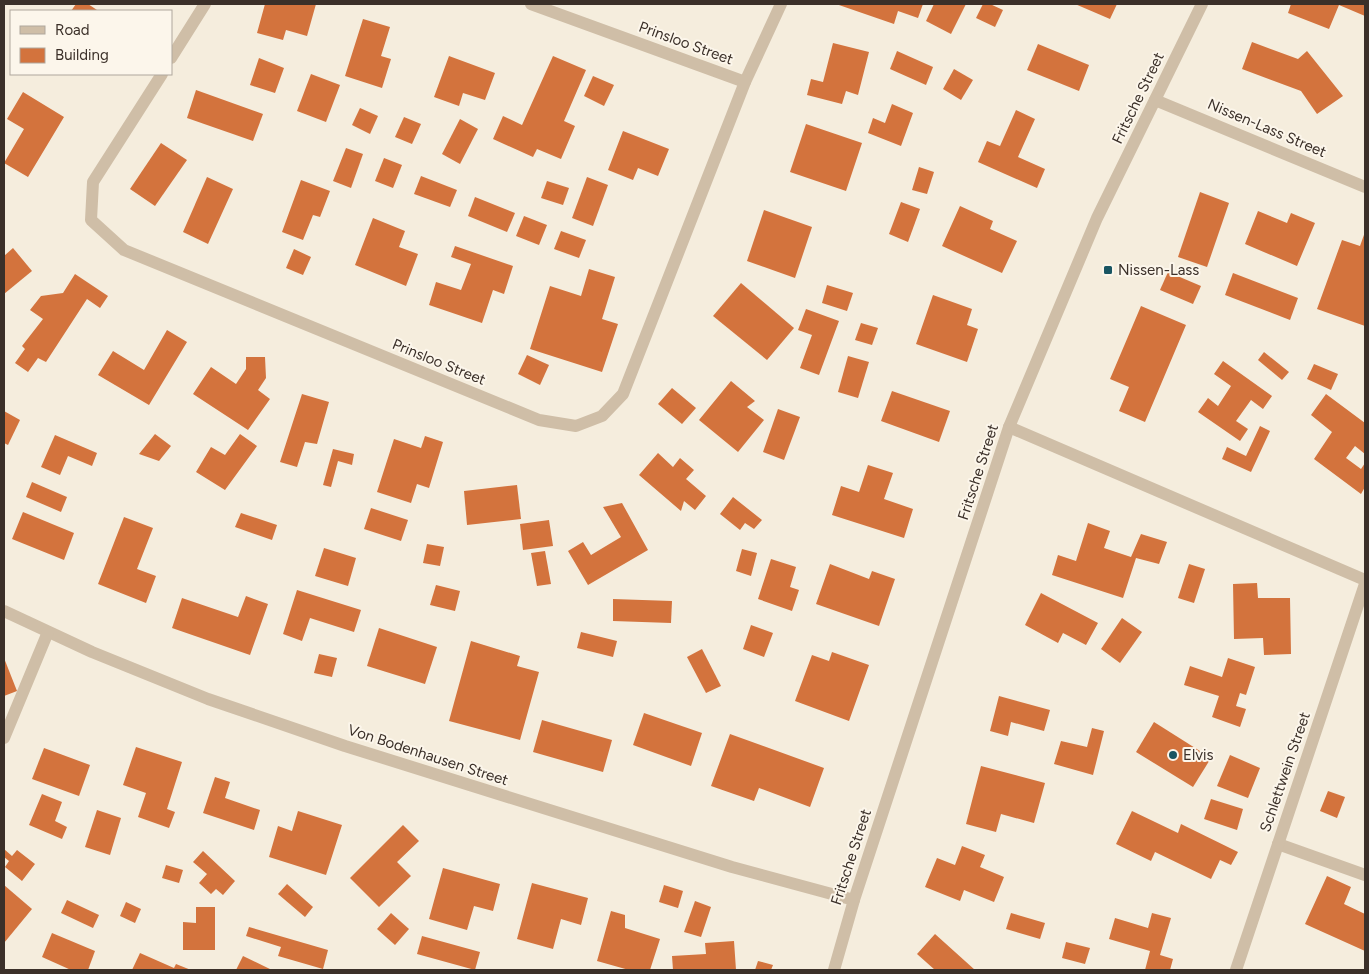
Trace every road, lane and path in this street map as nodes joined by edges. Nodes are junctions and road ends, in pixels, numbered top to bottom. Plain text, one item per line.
1 (205, 4) edge
2 (531, 4) edge
3 (780, 4) edge
4 (1202, 4) edge
5 (172, 56) edge
6 (161, 75) edge
7 (745, 82) junction
8 (1156, 100) junction
9 (1365, 187) edge
10 (1009, 428) junction
11 (1365, 580) edge
12 (1365, 584) edge
13 (4, 611) edge
14 (48, 632) junction
15 (4, 738) edge
16 (1278, 844) junction
17 (1365, 876) edge
18 (854, 900) junction
19 (834, 970) edge
20 (1236, 970) edge

1 - 5 street
2 - 7 street, Prinsloo Street
3 - 7 street, Prinsloo Street
4 - 8 street, Fritsche Street
6 - 7 street, Prinsloo Street
8 - 9 street, Nissen-Lass Street
8 - 10 street, Fritsche Street
10 - 11 street
10 - 18 street, Fritsche Street
12 - 16 street, Schlettwein Street
13 - 14 street, Von Bodenhausen Street
14 - 15 street
14 - 18 street, Von Bodenhausen Street
16 - 17 street
16 - 20 street, Schlettwein Street
18 - 19 street, Fritsche Street

